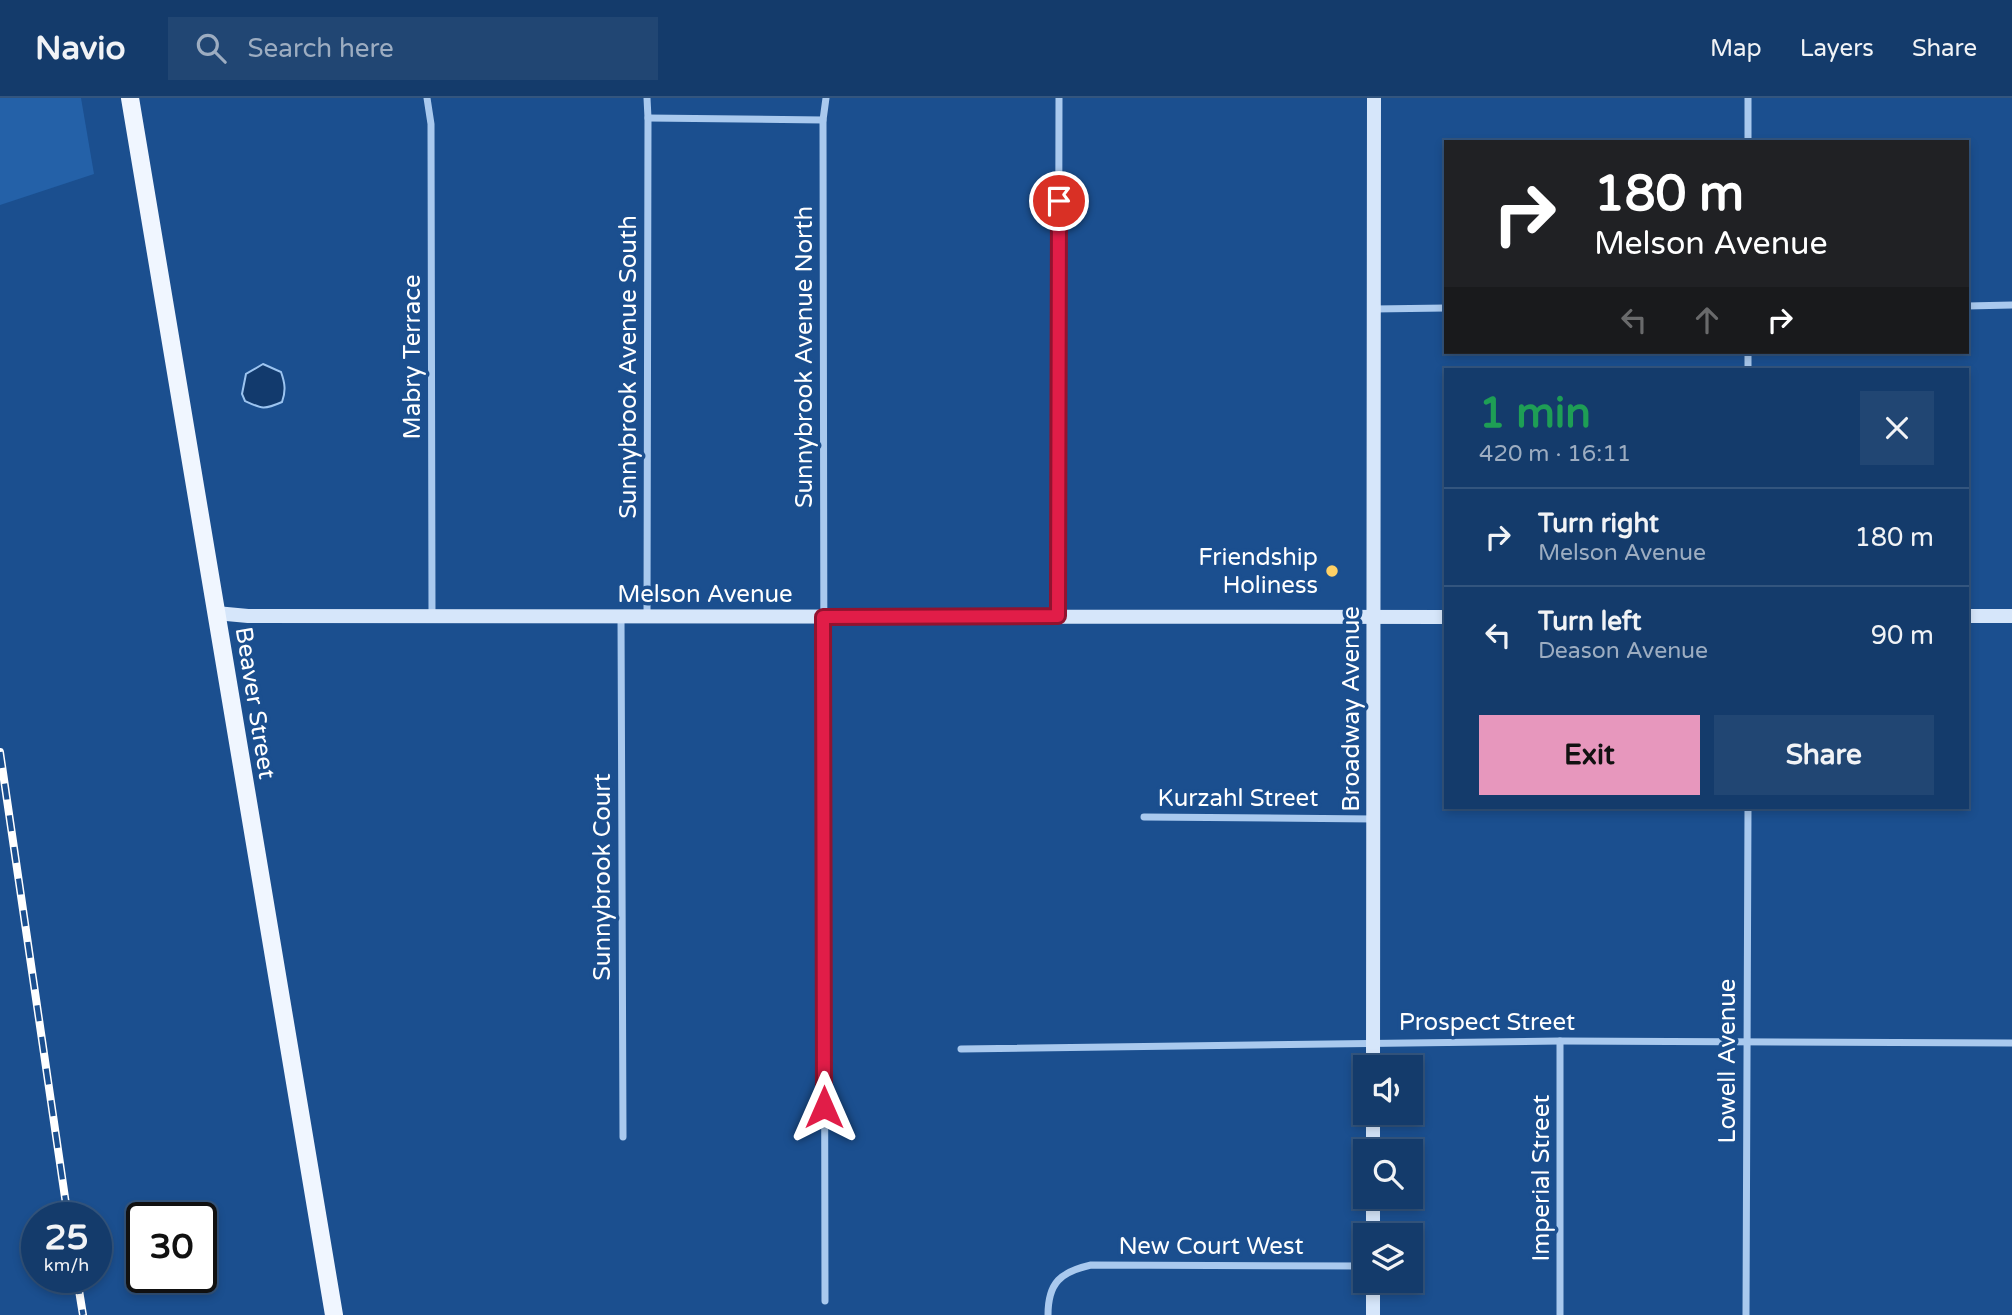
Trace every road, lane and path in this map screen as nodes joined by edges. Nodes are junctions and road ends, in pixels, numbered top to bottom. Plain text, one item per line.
1 (130, 98) edge
2 (427, 98) edge
3 (646, 98) edge
4 (826, 98) edge
5 (1059, 98) edge
6 (1374, 98) edge
7 (1748, 98) edge
8 (648, 118) junction
9 (823, 120) junction
10 (1748, 140) edge
11 (2012, 305) edge
12 (1969, 306) edge
13 (1373, 309) junction
14 (1444, 309) edge
15 (216, 612) junction
16 (432, 616) junction
17 (1058, 616) junction
18 (1969, 616) edge
19 (2012, 616) edge
20 (621, 617) junction
21 (647, 617) junction
22 (823, 617) junction
23 (1373, 617) junction
24 (1444, 617) edge
25 (1748, 809) edge
26 (1144, 817) dead end
27 (1374, 819) junction
28 (1560, 1041) junction
29 (1373, 1043) junction
30 (1746, 1043) junction
31 (2012, 1044) edge
32 (961, 1049) dead end
33 (1373, 1055) edge
34 (623, 1137) dead end
35 (1353, 1266) edge
36 (1373, 1293) edge
37 (825, 1301) dead end
38 (334, 1315) edge
39 (1048, 1315) edge
40 (1373, 1315) edge
41 (1560, 1315) edge
42 (1746, 1315) edge

1 - 15 main road, Beaver Street
2 - 16 street, Mabry Terrace
3 - 8 street, Sunnybrook Avenue South
4 - 9 street, Sunnybrook Avenue North
5 - 17 street
6 - 13 street, Broadway Avenue
7 - 10 street
8 - 9 street
8 - 21 street, Sunnybrook Avenue South
9 - 22 street, Sunnybrook Avenue North
11 - 12 street
13 - 14 street
13 - 23 street, Broadway Avenue
15 - 16 street, Melson Avenue
15 - 38 main road, Beaver Street
16 - 20 street, Melson Avenue
17 - 22 street, Melson Avenue
17 - 23 street, Melson Avenue
18 - 19 street
20 - 21 street, Melson Avenue
20 - 34 street, Sunnybrook Court
21 - 22 street, Melson Avenue
22 - 37 street, Sunnybrook Avenue North
23 - 24 street, Melson Avenue
23 - 27 street, Broadway Avenue
25 - 30 street, Lowell Avenue
26 - 27 street, Kurzahl Street
27 - 29 street, Broadway Avenue
28 - 29 street, Prospect Street
28 - 30 street, Prospect Street
28 - 41 street, Imperial Street
29 - 32 street, Prospect Street
29 - 33 street, Broadway Avenue
30 - 31 street, Prospect Street
30 - 42 street, Lowell Avenue
35 - 39 street, New Court West
36 - 40 street

